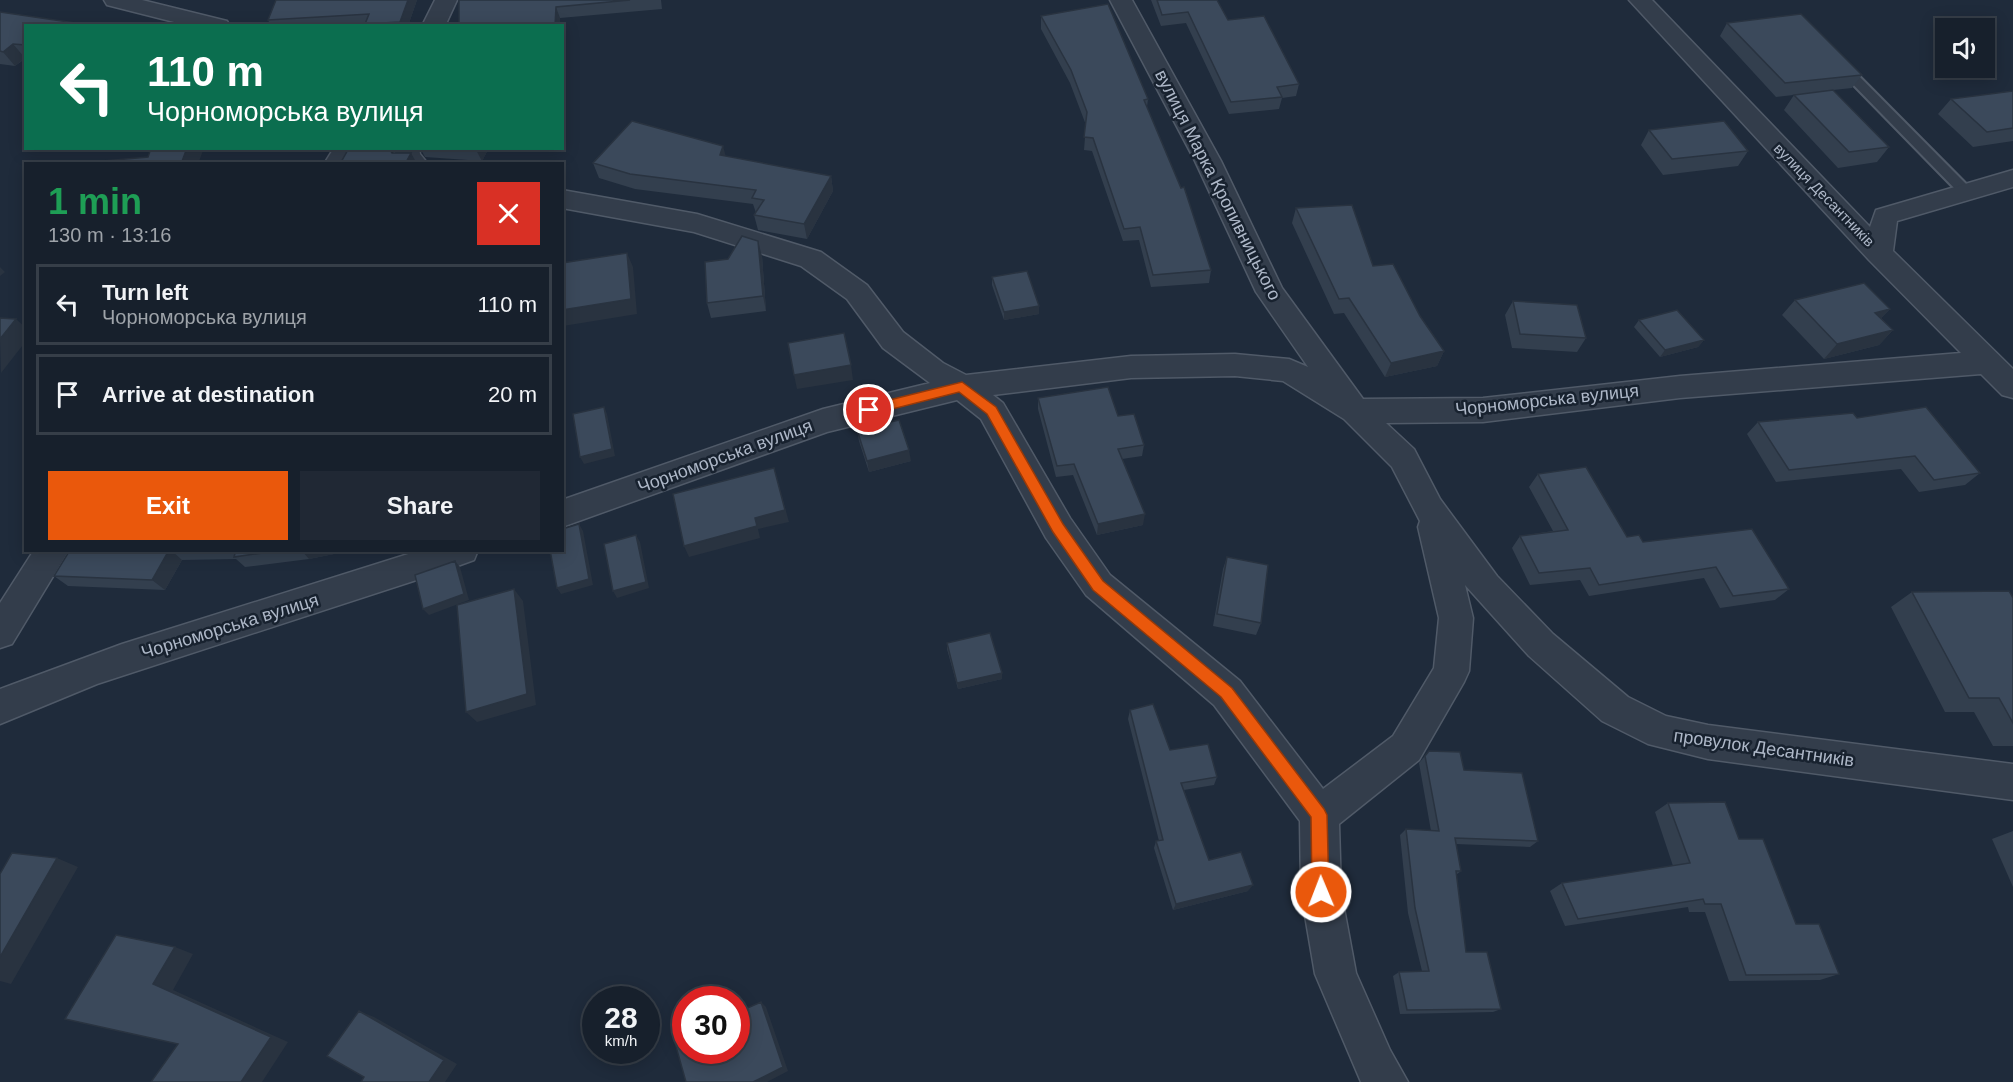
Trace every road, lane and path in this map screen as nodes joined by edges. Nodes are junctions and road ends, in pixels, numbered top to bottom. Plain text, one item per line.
1 (116, 0) edge
2 (446, 0) edge
3 (1121, 0) edge
4 (1640, 0) edge
5 (211, 24) edge
6 (434, 24) edge
7 (1837, 61) edge
8 (2013, 178) edge
9 (1965, 190) junction
10 (564, 199) edge
11 (1879, 252) junction
12 (1292, 323) junction
13 (1988, 362) junction
14 (1235, 365) junction
15 (962, 387) junction
16 (2013, 387) edge
17 (1355, 411) junction
18 (1429, 508) junction
19 (564, 513) edge
20 (52, 552) edge
21 (457, 552) edge
22 (0, 633) edge
23 (0, 707) edge
24 (2013, 782) edge
25 (1319, 815) junction
26 (1386, 1082) edge

1 - 5 street
2 - 6 street
3 - 12 street, вулиця Марка Кропивницького
4 - 11 street, вулиця Десантників
7 - 9 lane
8 - 9 street
9 - 11 street
10 - 15 street
11 - 13 street, вулиця Десантників
12 - 14 street
12 - 17 street, вулиця Марка Кропивницького
13 - 16 street, вулиця Десантників
13 - 17 street, Чорноморська вулиця
14 - 15 street, Чорноморська вулиця
14 - 17 street, Чорноморська вулиця
15 - 19 street, Чорноморська вулиця
15 - 25 street
17 - 18 street, вулиця Марка Кропивницького
18 - 24 street, провулок Десантників
18 - 25 street
20 - 22 street
21 - 23 street, Чорноморська вулиця
25 - 26 street

